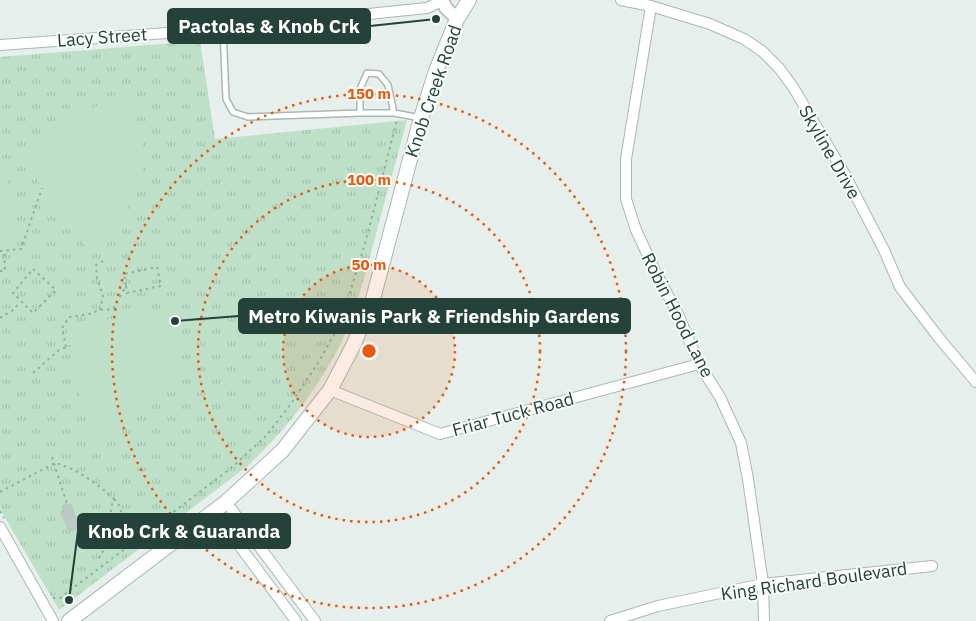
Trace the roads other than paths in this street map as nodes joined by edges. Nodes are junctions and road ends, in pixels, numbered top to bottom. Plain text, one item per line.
1 (442, 0) edge
2 (468, 0) edge
3 (621, 0) edge
4 (651, 6) junction
5 (457, 19) junction
6 (223, 29) junction
7 (0, 44) edge
8 (360, 113) junction
9 (396, 113) junction
10 (421, 118) junction
11 (699, 364) junction
12 (976, 382) edge
13 (330, 390) junction
14 (226, 502) junction
15 (214, 512) junction
16 (2, 523) edge
17 (932, 566) dead end
18 (763, 584) junction
19 (53, 621) edge
20 (69, 621) edge
21 (296, 621) edge
22 (315, 621) edge
23 (610, 621) edge
24 (764, 621) edge

1 - 5 street
1 - 6 street, Lacy Street
2 - 5 main road, Knob Creek Road
3 - 4 street, Skyline Drive
4 - 11 street, Robin Hood Lane
4 - 12 street, Skyline Drive
5 - 10 main road, Knob Creek Road
6 - 7 street, Lacy Street
6 - 8 lane
8 - 9 lane
8 - 9 lane
9 - 10 lane
10 - 13 main road, Knob Creek Road
11 - 13 street, Friar Tuck Road
11 - 18 street, Robin Hood Lane
13 - 14 main road, Knob Creek Road
14 - 15 main road, Knob Creek Road
14 - 22 street
15 - 20 main road, Knob Creek Road
15 - 21 street
16 - 19 street
17 - 18 street, King Richard Boulevard
18 - 23 street, King Richard Boulevard
18 - 24 street, Robin Hood Lane

